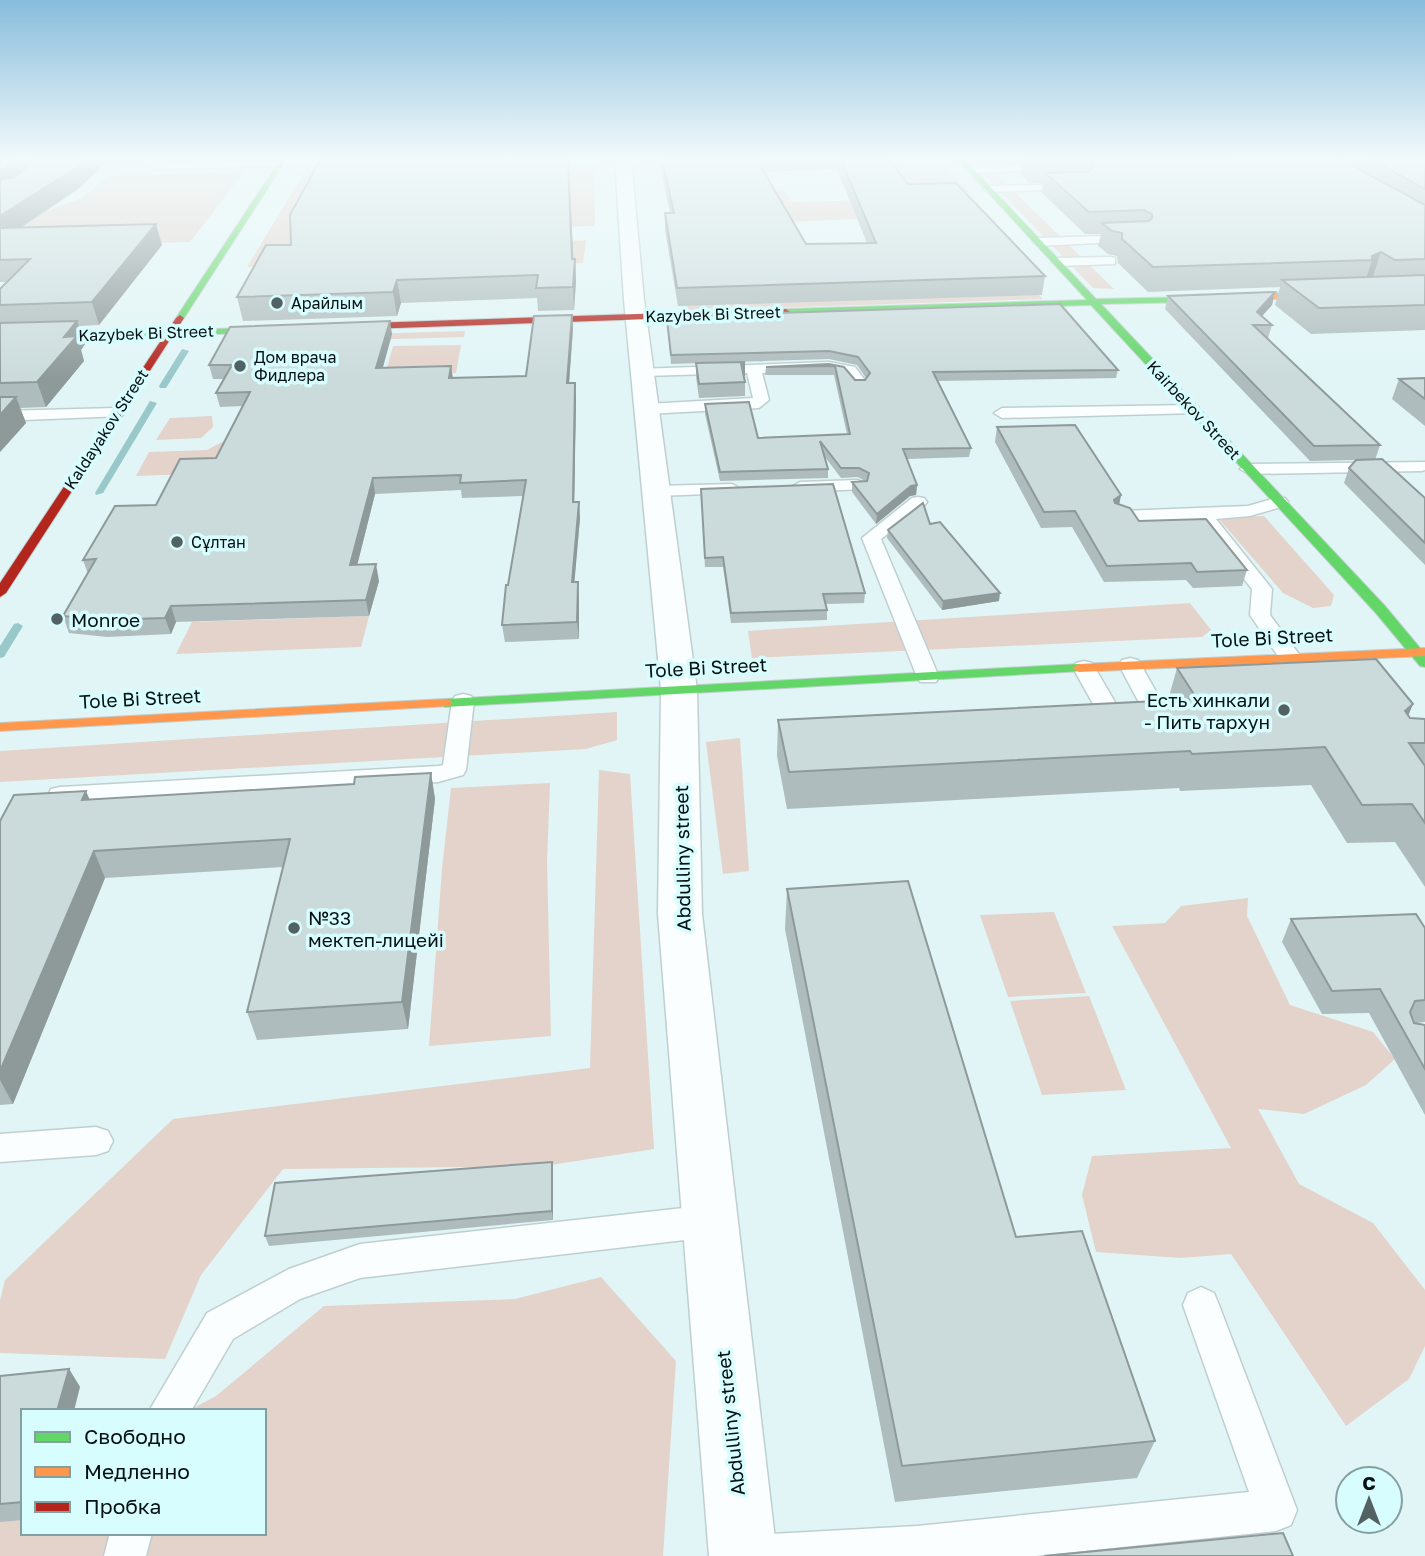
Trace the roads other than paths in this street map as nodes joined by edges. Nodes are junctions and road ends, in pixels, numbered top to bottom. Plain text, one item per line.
1 (235, 233) edge
2 (629, 233) edge
3 (1029, 233) edge
4 (1140, 239) edge
5 (1039, 243) junction
6 (1111, 261) edge
7 (1058, 262) junction
8 (1373, 282) edge
9 (1425, 291) edge
10 (1387, 292) junction
11 (1095, 302) junction
12 (636, 317) junction
13 (317, 327) edge
14 (290, 328) edge
15 (168, 332) junction
16 (0, 338) edge
17 (754, 369) junction
18 (643, 372) junction
19 (859, 383) edge
20 (1192, 410) junction
21 (116, 413) junction
22 (1002, 413) dead end
23 (648, 415) junction
24 (0, 416) edge
25 (742, 417) edge
26 (1422, 466) dead end
27 (1249, 469) junction
28 (828, 474) edge
29 (752, 483) edge
30 (858, 485) edge
31 (679, 490) junction
32 (918, 502) dead end
33 (1279, 502) junction
34 (1203, 515) junction
35 (1122, 516) edge
36 (0, 593) edge
37 (1422, 653) edge
38 (1290, 657) junction
39 (1130, 666) junction
40 (1084, 668) junction
41 (928, 677) junction
42 (679, 690) junction
43 (463, 702) junction
44 (0, 727) edge
45 (1089, 727) edge
46 (1164, 727) edge
47 (60, 795) edge
48 (96, 1140) dead end
49 (0, 1148) edge
50 (710, 1221) junction
51 (1201, 1305) dead end
52 (170, 1409) edge
53 (130, 1535) edge
54 (125, 1556) edge
55 (743, 1556) edge
56 (751, 1556) edge

1 - 15 street, Kaldayakov Street
2 - 12 street, Abdulliny street
3 - 5 street, Kairbekov Street
4 - 5 lane
5 - 7 street, Kairbekov Street
6 - 7 lane
7 - 11 street, Kairbekov Street
8 - 10 lane
9 - 10 street, Kazybek Bi Street
10 - 11 street, Kazybek Bi Street
11 - 12 street, Kazybek Bi Street
11 - 20 street, Kairbekov Street
12 - 13 street, Kazybek Bi Street
12 - 18 street, Abdulliny street
14 - 15 street, Kazybek Bi Street
15 - 16 street, Kazybek Bi Street
15 - 21 street, Kaldayakov Street
17 - 18 lane
17 - 19 lane
17 - 23 lane
18 - 23 street, Abdulliny street
20 - 22 lane
20 - 27 street, Kairbekov Street
21 - 24 lane
21 - 36 street, Kaldayakov Street
23 - 25 lane
23 - 31 street, Abdulliny street
26 - 27 lane
27 - 33 street, Kairbekov Street
28 - 30 lane
29 - 31 lane
31 - 42 street, Abdulliny street
32 - 41 lane
33 - 34 lane
33 - 37 street, Kairbekov Street
34 - 35 lane
34 - 38 lane
37 - 38 street, Tole Bi Street
38 - 39 street, Tole Bi Street
39 - 40 street, Tole Bi Street
39 - 46 lane
40 - 41 street, Tole Bi Street
40 - 45 lane
41 - 42 street, Tole Bi Street
42 - 43 street, Tole Bi Street
42 - 50 street, Abdulliny street
43 - 44 street, Tole Bi Street
43 - 47 lane
48 - 49 lane
50 - 52 lane
50 - 55 street, Abdulliny street
51 - 56 lane
53 - 54 lane

